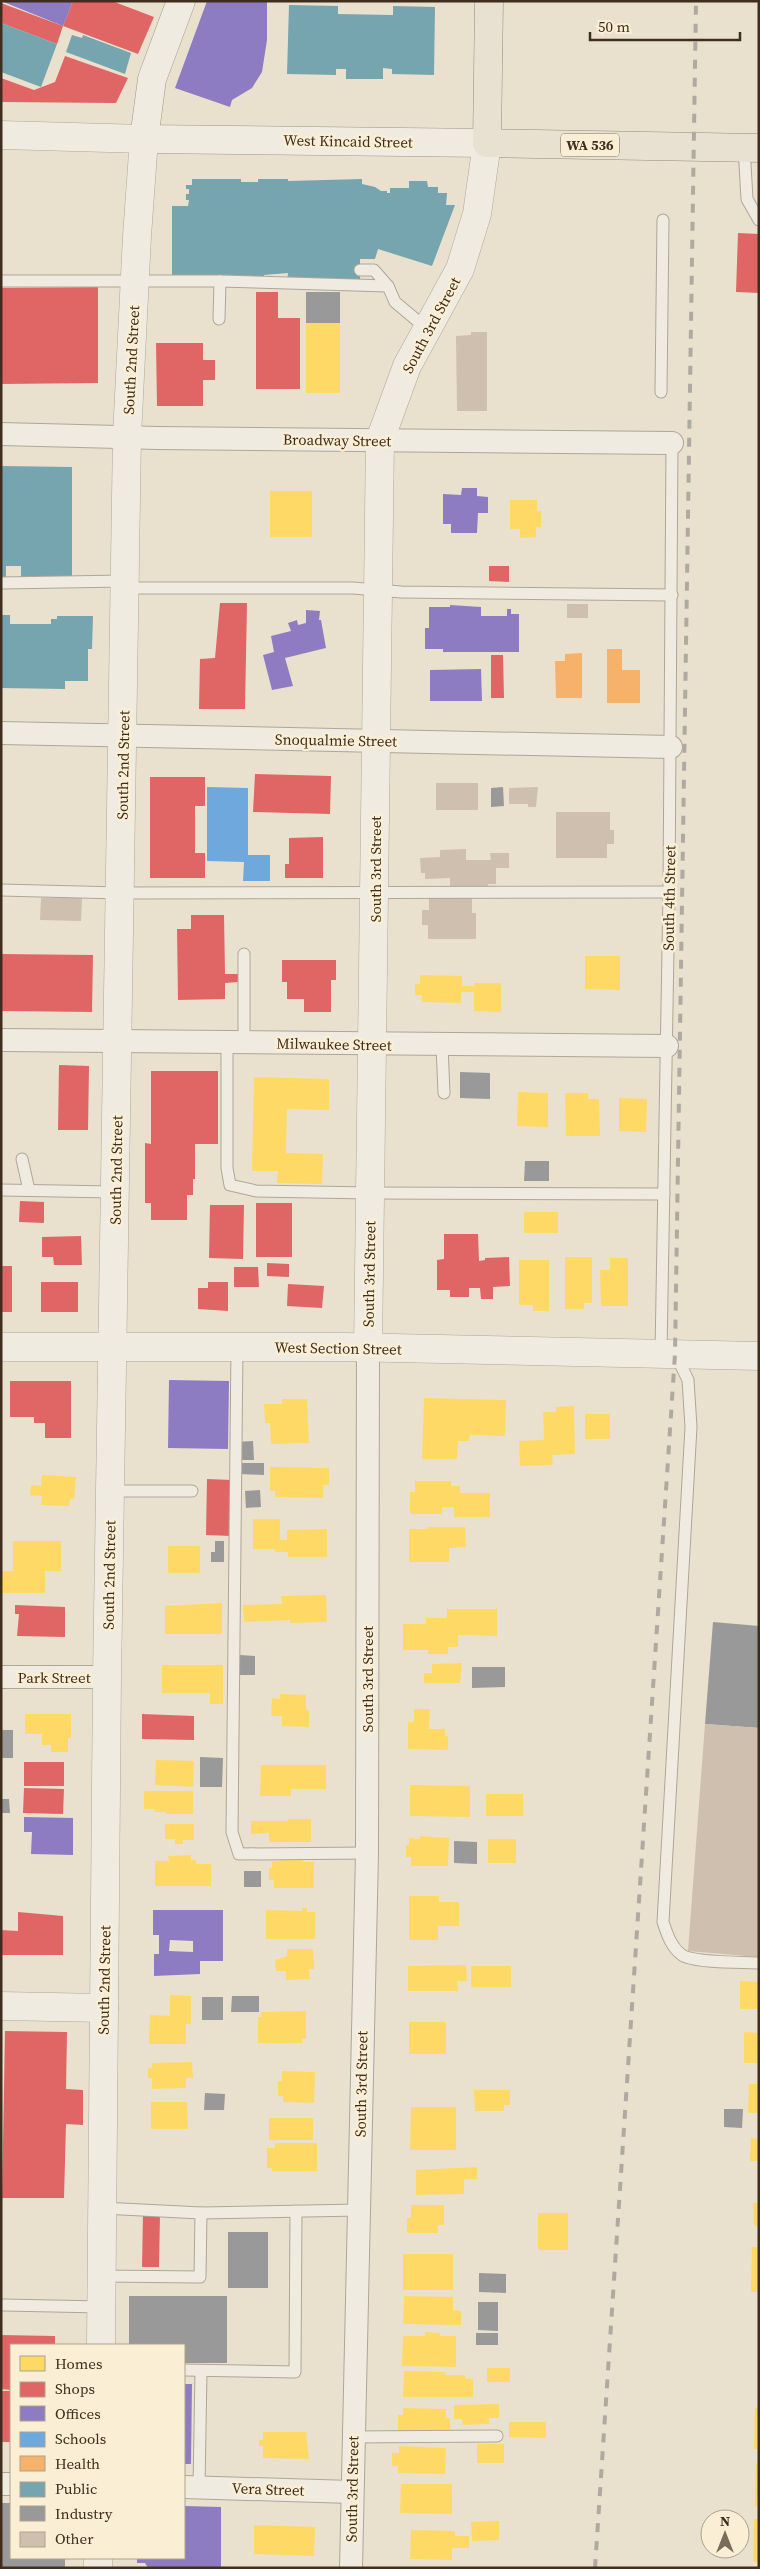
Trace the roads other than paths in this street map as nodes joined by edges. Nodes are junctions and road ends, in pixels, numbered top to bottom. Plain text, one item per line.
1 (181, 1) edge
2 (489, 1) edge
3 (1, 135) edge
4 (144, 139) junction
5 (487, 143) junction
6 (752, 148) edge
7 (663, 220) dead end
8 (759, 220) edge
9 (360, 270) dead end
10 (1, 281) edge
11 (220, 281) junction
12 (136, 282) junction
13 (388, 286) junction
14 (219, 320) dead end
15 (426, 328) junction
16 (661, 392) dead end
17 (1, 434) edge
18 (127, 436) junction
19 (380, 440) junction
20 (672, 443) joint
21 (1, 583) edge
22 (126, 585) junction
23 (378, 590) junction
24 (672, 594) junction
25 (1, 733) edge
26 (124, 735) junction
27 (375, 740) junction
28 (671, 747) junction
29 (1, 890) edge
30 (669, 892) junction
31 (120, 893) junction
32 (376, 894) junction
33 (244, 954) dead end
34 (1, 1040) edge
35 (119, 1041) junction
36 (236, 1043) junction
37 (371, 1045) junction
38 (442, 1046) junction
39 (667, 1046) junction
40 (444, 1093) dead end
41 (22, 1159) dead end
42 (1, 1190) edge
43 (28, 1190) junction
44 (116, 1192) junction
45 (370, 1194) junction
46 (664, 1194) junction
47 (113, 1346) junction
48 (1, 1347) edge
49 (237, 1347) junction
50 (368, 1348) junction
51 (668, 1353) junction
52 (759, 1356) edge
53 (110, 1491) junction
54 (192, 1491) dead end
55 (1, 1677) edge
56 (107, 1677) junction
57 (367, 1853) junction
58 (759, 1963) edge
59 (1, 2006) edge
60 (104, 2008) junction
61 (102, 2208) junction
62 (358, 2210) junction
63 (296, 2211) junction
64 (201, 2213) junction
65 (101, 2276) junction
66 (4, 2305) dead end
67 (101, 2308) junction
68 (100, 2344) edge
69 (185, 2370) edge
70 (201, 2371) junction
71 (497, 2436) dead end
72 (353, 2437) junction
73 (191, 2487) edge
74 (352, 2492) junction
75 (351, 2568) edge

1 - 4 street, South 2nd Street
2 - 5 main road, South 3rd Street
3 - 4 street, West Kincaid Street
4 - 5 street, West Kincaid Street
4 - 12 street, South 2nd Street
5 - 6 main road, West Kincaid Street / WA 536
5 - 15 street, South 3rd Street
6 - 8 lane
7 - 16 lane
9 - 13 lane
10 - 12 lane
11 - 12 lane
11 - 13 lane
11 - 14 lane
12 - 18 street, South 2nd Street
13 - 15 lane
15 - 19 street, South 3rd Street
17 - 18 street, Broadway Street
18 - 19 street, Broadway Street
18 - 22 street, South 2nd Street
19 - 20 street, Broadway Street
19 - 23 street, South 3rd Street
20 - 24 lane, South 4th Street
21 - 22 lane
22 - 23 lane
22 - 26 street, South 2nd Street
23 - 24 lane
23 - 27 street, South 3rd Street
24 - 28 lane, South 4th Street
25 - 26 street, Snoqualmie Street
26 - 27 street, Snoqualmie Street
26 - 31 street, South 2nd Street
27 - 28 street, Snoqualmie Street
27 - 32 street, South 3rd Street
28 - 30 lane, South 4th Street
29 - 31 lane
30 - 32 lane
30 - 39 lane, South 4th Street
31 - 32 lane
31 - 35 street, South 2nd Street
32 - 37 street, South 3rd Street
33 - 36 lane
34 - 35 street, Milwaukee Street
35 - 36 street, Milwaukee Street
35 - 44 street, South 2nd Street
36 - 37 street, Milwaukee Street
36 - 45 lane
37 - 38 street, Milwaukee Street
37 - 45 street, South 3rd Street
38 - 39 street, Milwaukee Street
38 - 40 lane
39 - 46 lane, South 4th Street
41 - 43 lane
42 - 43 lane
43 - 44 lane
44 - 47 street, South 2nd Street
45 - 46 lane
45 - 50 street, South 3rd Street
46 - 51 lane, South 4th Street
47 - 48 street, West Section Street
47 - 49 street, West Section Street
47 - 53 street, South 2nd Street
49 - 50 street, West Section Street
49 - 57 lane
50 - 51 street, West Section Street
50 - 57 street, South 3rd Street
51 - 52 street, West Section Street
51 - 58 lane
53 - 54 lane
53 - 56 street, South 2nd Street
55 - 56 street, Park Street
56 - 60 street, South 2nd Street
57 - 62 street, South 3rd Street
59 - 60 street
60 - 61 street, South 2nd Street
61 - 64 lane
61 - 65 street, South 2nd Street
62 - 63 lane
62 - 72 street, South 3rd Street
63 - 64 lane
63 - 70 lane
64 - 65 lane
65 - 67 street, South 2nd Street
66 - 67 lane
67 - 68 street, South 2nd Street
69 - 70 lane
70 - 73 lane
71 - 72 lane
72 - 74 street, South 3rd Street
73 - 74 street, Vera Street
74 - 75 street, South 3rd Street

